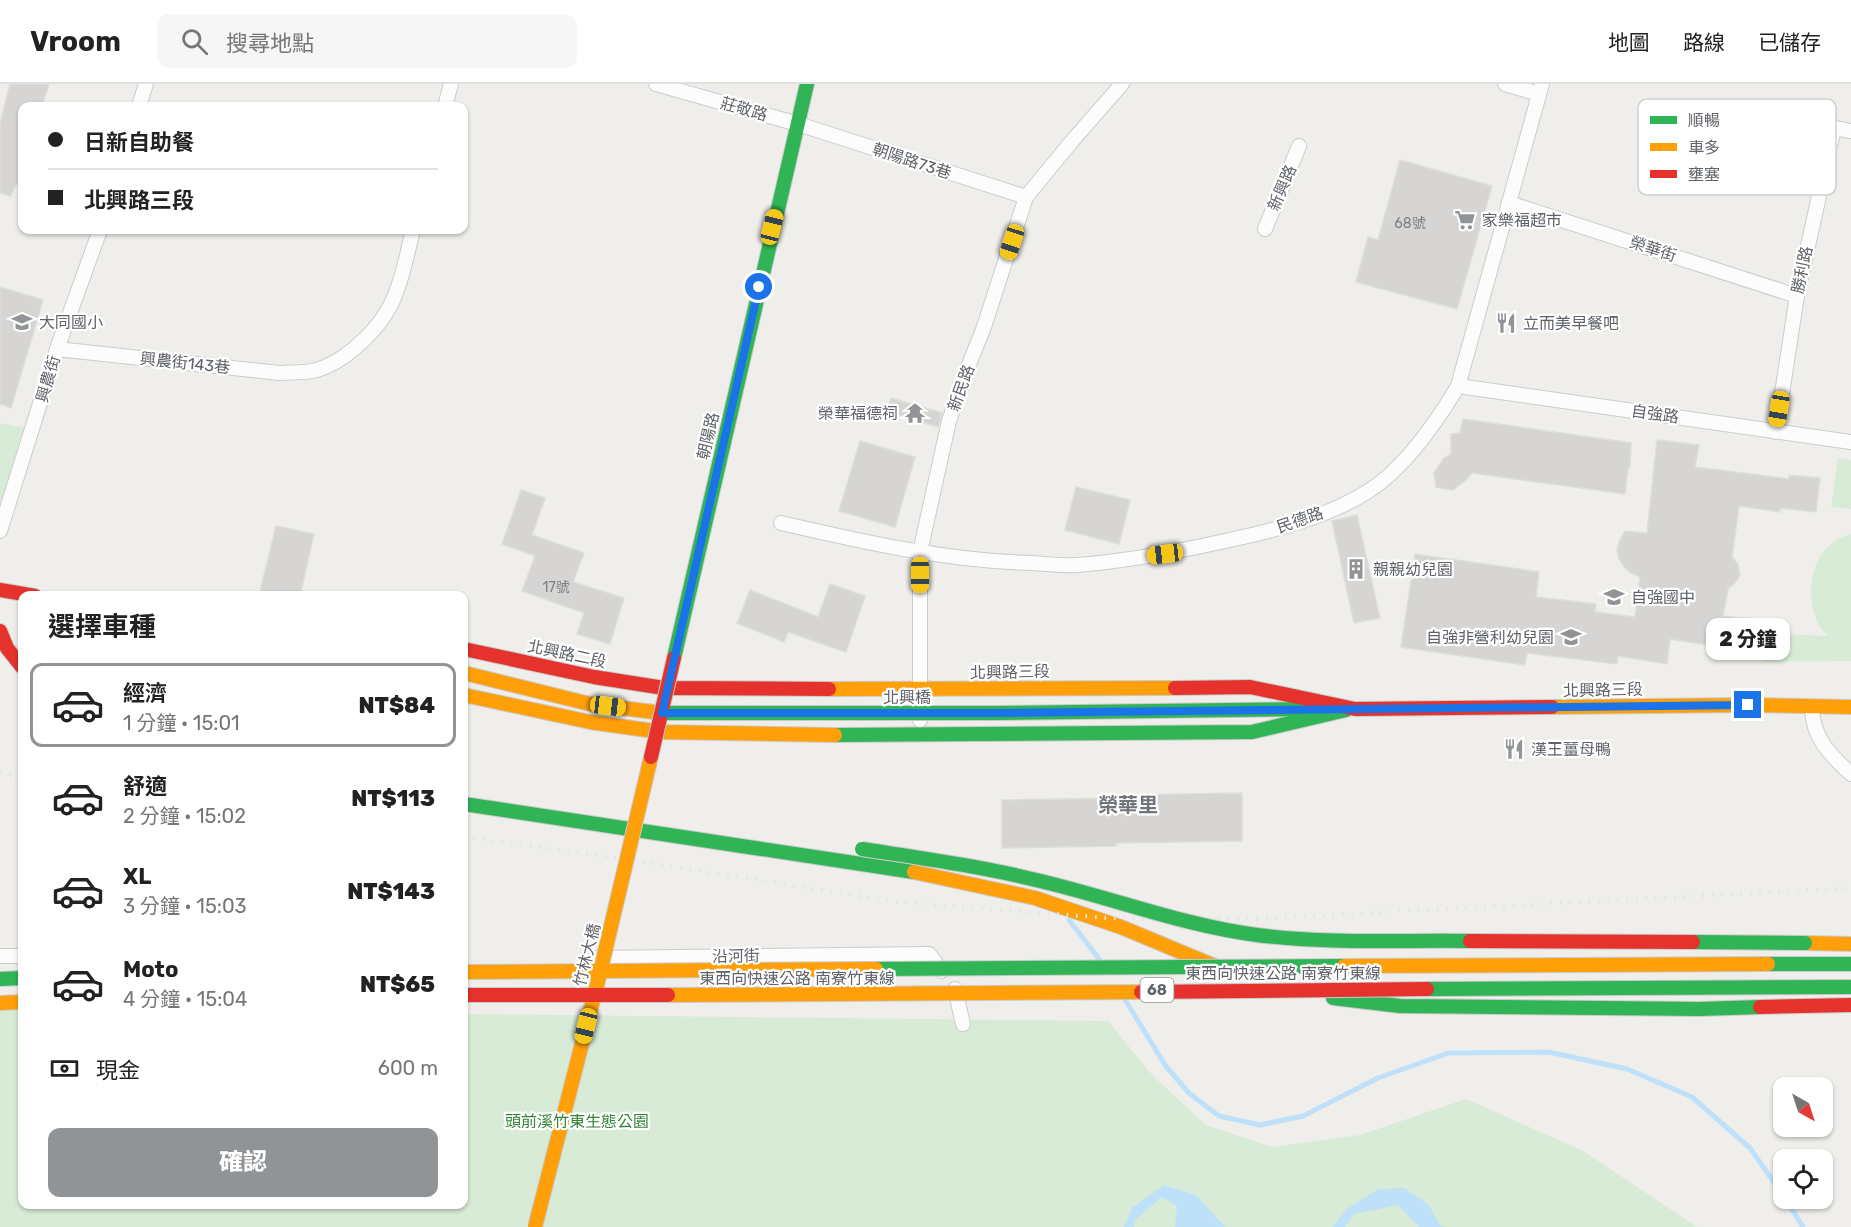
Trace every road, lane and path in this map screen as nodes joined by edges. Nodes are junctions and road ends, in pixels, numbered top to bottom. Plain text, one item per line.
1 (146, 84) edge
2 (451, 84) edge
3 (656, 84) edge
4 (807, 84) edge
5 (1122, 84) edge
6 (1504, 84) edge
7 (1541, 89) edge
8 (140, 102) edge
9 (446, 102) edge
10 (798, 124) junction
11 (1836, 128) edge
12 (1851, 132) edge
13 (1299, 146) dead end
14 (1819, 195) edge
15 (1026, 197) junction
16 (1509, 203) junction
17 (1265, 229) dead end
18 (99, 234) edge
19 (412, 234) edge
20 (1797, 296) junction
21 (57, 349) junction
22 (1458, 386) junction
23 (1776, 432) junction
24 (1851, 442) edge
25 (781, 523) dead end
26 (0, 531) edge
27 (920, 552) junction
28 (0, 590) edge
29 (18, 593) edge
30 (0, 614) edge
31 (0, 631) edge
32 (18, 639) edge
33 (468, 650) edge
34 (18, 662) edge
35 (468, 675) edge
36 (664, 688) joint
37 (921, 690) junction
38 (468, 696) edge
39 (1812, 707) junction
40 (1851, 707) edge
41 (1355, 709) junction
42 (662, 713) junction
43 (920, 734) junction
44 (1851, 774) edge
45 (468, 791) edge
46 (642, 795) joint
47 (556, 804) dead end
48 (468, 805) edge
49 (626, 814) dead end
50 (650, 818) dead end
51 (850, 848) dead end
52 (1851, 944) edge
53 (0, 956) edge
54 (18, 956) edge
55 (468, 961) edge
56 (1851, 964) edge
57 (468, 972) edge
58 (18, 978) edge
59 (0, 979) edge
60 (1851, 987) edge
61 (468, 995) edge
62 (18, 1002) edge
63 (0, 1003) edge
64 (1851, 1005) edge
65 (963, 1024) dead end
66 (535, 1227) edge

1 - 8 street
2 - 9 street
3 - 10 street, 莊敬路
4 - 10 main road, 朝陽路
5 - 15 street, 新民路
6 - 7 street
7 - 16 street, 民德路
10 - 15 street, 朝陽路73巷
10 - 42 main road, 朝陽路, bridge
11 - 12 street, 勝利路
13 - 17 street, 新興路
14 - 20 street, 勝利路
15 - 27 street, 新民路
16 - 20 street, 榮華街
16 - 22 street, 民德路
18 - 21 street, 興農街
19 - 21 street, 興農街143巷
20 - 23 street, 勝利路
21 - 26 street, 興農街
22 - 23 street, 自強路
22 - 27 street, 民德路
23 - 24 street, 自強路
25 - 27 street, 民德路
27 - 37 street, 新民路
28 - 29 main road
30 - 32 main road
31 - 34 main road
33 - 36 main road, 北興路二段
35 - 42 main road, 北興橋
36 - 37 main road, 北興路三段
37 - 41 main road, 北興路三段
37 - 43 street, 新民路
38 - 43 main road, 北興路三段
39 - 40 main road, 北興路三段
39 - 41 main road, 北興路三段
39 - 44 street
41 - 42 main road, 北興橋, bridge
41 - 43 main road, 北興路三段
42 - 46 main road, 朝陽路, bridge
45 - 47 main road
46 - 66 main road, 竹林大橋, bridge
48 - 64 main road, bridge
49 - 50 main road
51 - 52 main road, bridge
53 - 54 street
55 - 65 street, 沿河街
56 - 57 main road, 東西向快速公路 南寮竹東線 / 68, bridge
58 - 59 main road
60 - 61 main road, 東西向快速公路 南寮竹東線 / 68, bridge
62 - 63 main road

